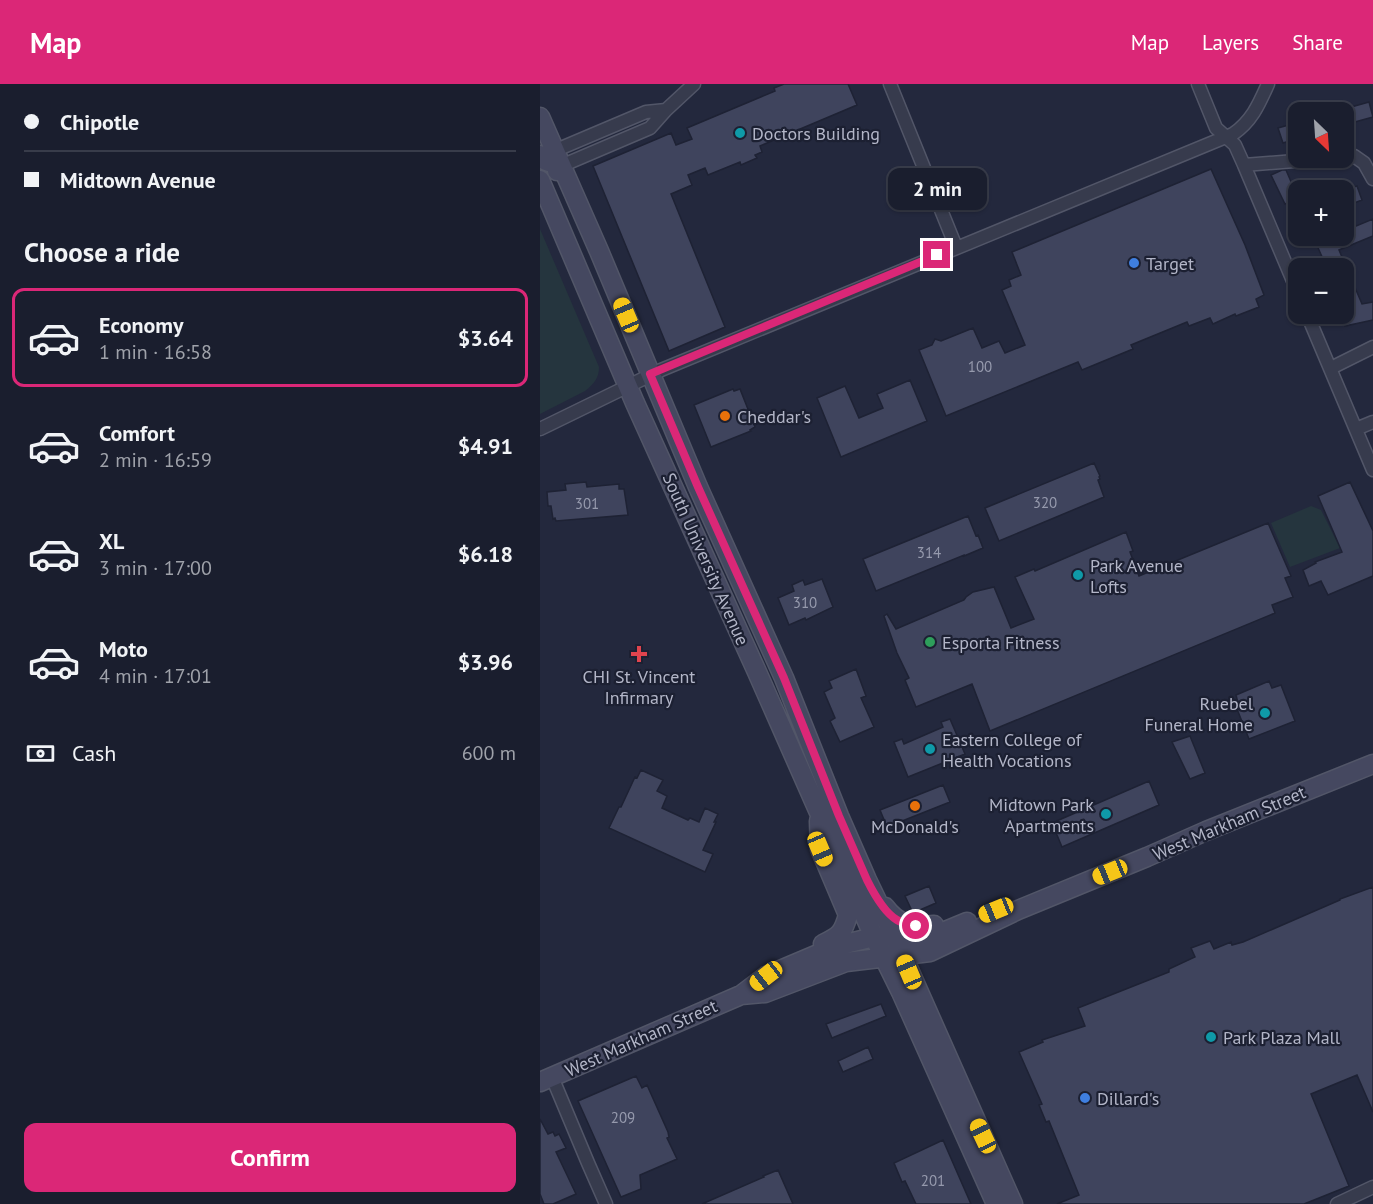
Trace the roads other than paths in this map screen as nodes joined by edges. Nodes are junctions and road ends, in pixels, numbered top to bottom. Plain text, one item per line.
1 (694, 84) edge
2 (890, 84) edge
3 (1198, 84) edge
4 (1268, 84) edge
5 (540, 117) edge
6 (1226, 137) junction
7 (1354, 156) edge
8 (552, 157) edge
9 (1288, 162) edge
10 (1244, 165) junction
11 (1373, 179) edge
12 (540, 180) edge
13 (558, 222) junction
14 (956, 247) junction
15 (1288, 269) edge
16 (1311, 324) edge
17 (1373, 347) edge
18 (1330, 368) junction
19 (650, 374) junction
20 (627, 386) junction
21 (1373, 422) edge
22 (540, 429) edge
23 (1356, 429) junction
24 (1373, 470) edge
25 (1373, 764) edge
26 (818, 811) junction
27 (871, 889) junction
28 (1018, 910) junction
29 (968, 922) junction
30 (894, 936) junction
31 (874, 937) junction
32 (893, 956) junction
33 (766, 976) junction
34 (741, 995) junction
35 (546, 1079) edge
36 (1373, 1187) edge
37 (1343, 1203) edge
38 (606, 1204) edge
39 (996, 1204) edge
40 (1013, 1204) edge

1 - 8 street
2 - 14 street
3 - 6 street
4 - 6 street
5 - 8 main road, South University Avenue
6 - 10 street
6 - 14 street
7 - 11 street
8 - 13 main road
8 - 19 main road, South University Avenue
9 - 10 street
10 - 15 street
12 - 13 main road, South University Avenue
13 - 20 main road, South University Avenue
14 - 19 street
16 - 18 street
17 - 18 street
18 - 23 street
19 - 20 street
19 - 27 main road, South University Avenue
20 - 22 street
20 - 26 main road, South University Avenue
21 - 23 street
23 - 24 street
25 - 28 main road, West Markham Street
26 - 31 main road, South University Avenue
26 - 33 main road
27 - 29 main road
27 - 30 main road, South University Avenue
28 - 29 main road, West Markham Street
28 - 32 main road, West Markham Street
29 - 30 main road, West Markham Street
30 - 31 main road, West Markham Street
30 - 32 main road, South University Avenue
31 - 32 main road, South University Avenue
31 - 33 main road, West Markham Street
32 - 34 main road, West Markham Street
32 - 39 main road
32 - 40 main road
33 - 34 main road, West Markham Street
34 - 35 main road, West Markham Street
35 - 38 street
36 - 37 street

